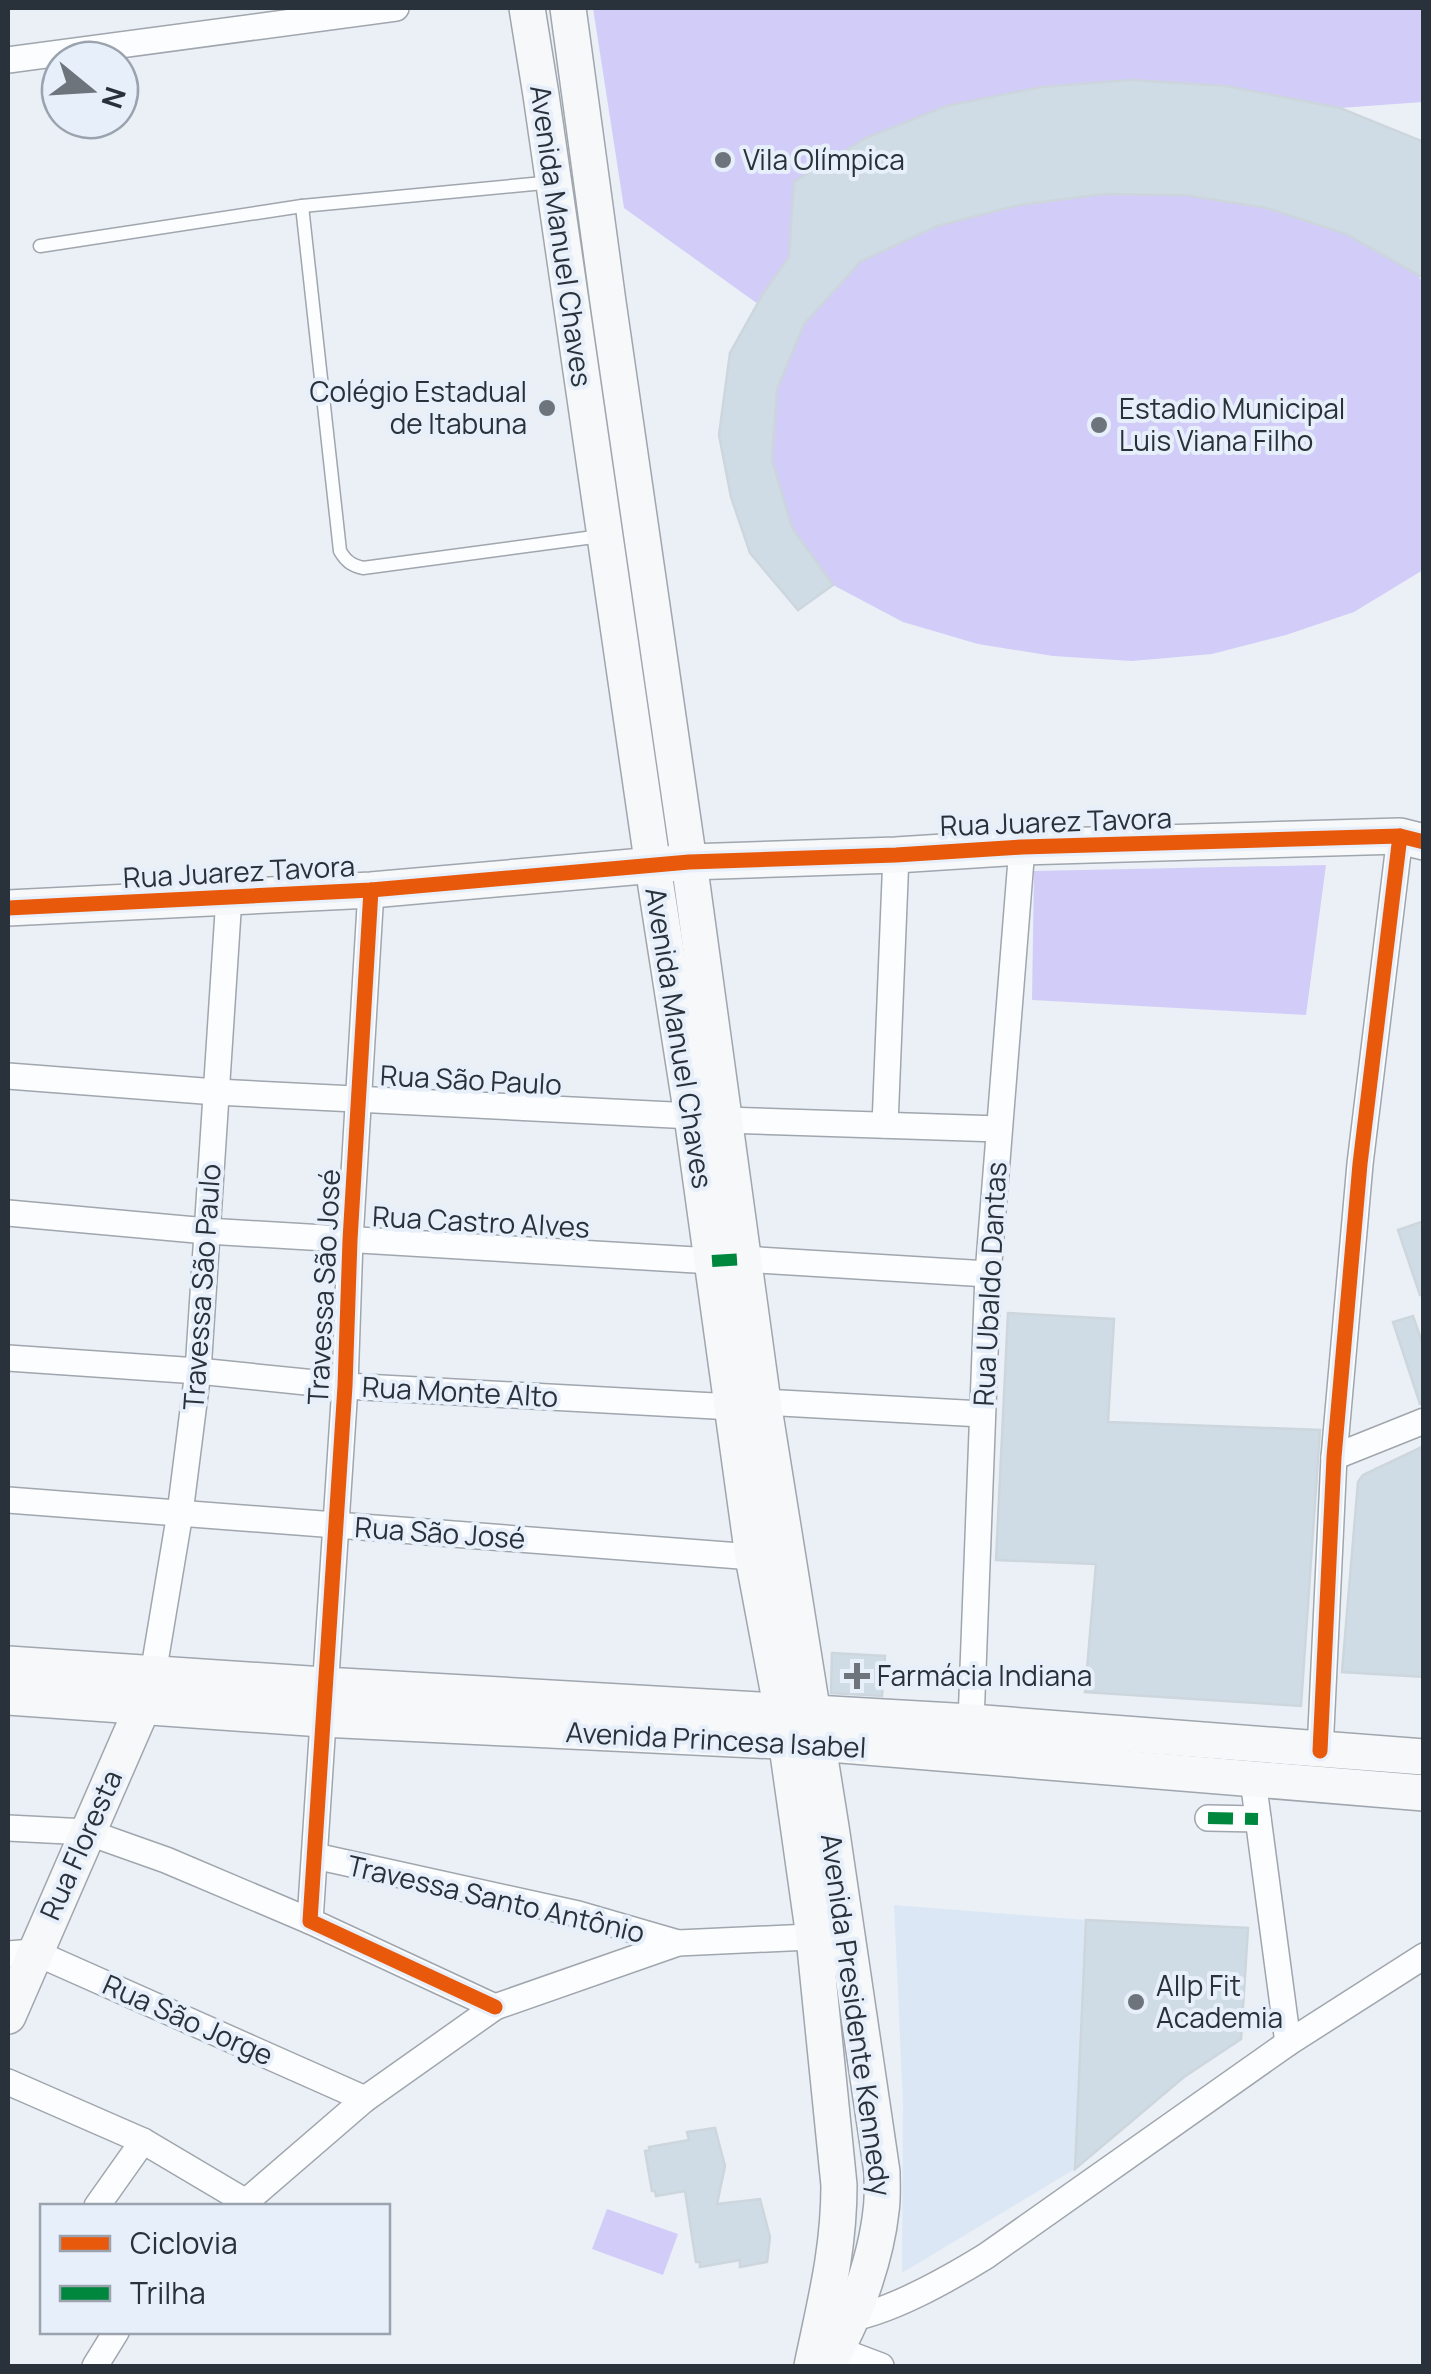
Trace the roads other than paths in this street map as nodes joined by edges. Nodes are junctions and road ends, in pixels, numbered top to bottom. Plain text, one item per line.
1 (396, 8) edge
2 (526, 8) edge
3 (568, 8) edge
4 (8, 60) edge
5 (592, 178) junction
6 (553, 182) junction
7 (302, 206) junction
8 (40, 246) dead end
9 (606, 535) junction
10 (1417, 841) edge
11 (1022, 847) junction
12 (896, 855) junction
13 (689, 862) junction
14 (653, 867) junction
15 (370, 890) junction
16 (229, 898) junction
17 (8, 908) edge
18 (8, 1076) edge
19 (216, 1092) junction
20 (358, 1099) junction
21 (708, 1118) junction
22 (885, 1125) junction
23 (999, 1130) junction
24 (8, 1213) edge
25 (207, 1231) junction
26 (350, 1240) junction
27 (727, 1260) junction
28 (988, 1274) junction
29 (8, 1358) edge
30 (198, 1372) junction
31 (345, 1386) junction
32 (748, 1405) junction
33 (982, 1414) junction
34 (1424, 1421) edge
35 (1334, 1457) junction
36 (8, 1500) edge
37 (180, 1514) junction
38 (337, 1524) junction
39 (754, 1557) junction
40 (8, 1664) edge
41 (148, 1690) junction
42 (8, 1697) edge
43 (323, 1702) junction
44 (971, 1722) junction
45 (799, 1728) junction
46 (1320, 1751) junction
47 (1424, 1757) edge
48 (1254, 1780) junction
49 (1424, 1793) edge
50 (1208, 1818) dead end
51 (1258, 1819) junction
52 (8, 1828) edge
53 (87, 1832) junction
54 (315, 1856) junction
55 (310, 1922) junction
56 (830, 1936) junction
57 (678, 1943) junction
58 (21, 1953) edge
59 (1424, 1956) edge
60 (495, 2007) junction
61 (8, 2016) edge
62 (1288, 2043) junction
63 (8, 2082) edge
64 (366, 2098) junction
65 (143, 2141) junction
66 (98, 2204) edge
67 (243, 2204) edge
68 (115, 2334) edge
69 (827, 2344) edge
70 (95, 2366) edge
71 (881, 2366) edge

1 - 4 street
2 - 6 main road, Avenida Manuel Chaves
3 - 5 main road, Avenida Manuel Chaves
5 - 6 lane
5 - 13 main road, Avenida Manuel Chaves
6 - 7 lane
6 - 9 main road, Avenida Manuel Chaves
7 - 8 lane
7 - 9 lane
9 - 14 main road, Avenida Manuel Chaves
10 - 11 main road, Rua Juarez Tavora
10 - 35 street
11 - 12 main road, Rua Juarez Tavora
11 - 23 street, Rua Ubaldo Dantas
12 - 13 main road, Rua Juarez Tavora
12 - 22 street
13 - 14 main road, Rua Juarez Tavora
13 - 21 main road, Avenida Manuel Chaves
14 - 15 main road, Rua Juarez Tavora
14 - 21 main road, Avenida Manuel Chaves
15 - 16 main road, Rua Juarez Tavora
15 - 20 street, Travessa São José
16 - 17 main road, Rua Juarez Tavora
16 - 19 street, Travessa São Paulo
18 - 19 street, Rua São Paulo
19 - 20 street, Rua São Paulo
19 - 25 street, Travessa São Paulo
20 - 21 street, Rua São Paulo
20 - 26 street, Travessa São José
21 - 22 street, Rua São Paulo
21 - 27 main road, Avenida Manuel Chaves
22 - 23 street, Rua São Paulo
23 - 28 street, Rua Ubaldo Dantas
24 - 25 street, Rua Castro Alves
25 - 26 street, Rua Castro Alves
25 - 30 street, Travessa São Paulo
26 - 27 street, Rua Castro Alves
26 - 31 street, Travessa São José
27 - 28 street, Rua Castro Alves
27 - 32 main road, Avenida Manuel Chaves
28 - 33 street, Rua Ubaldo Dantas
29 - 30 street, Rua Monte Alto
30 - 31 street, Rua Monte Alto
30 - 37 street, Travessa São Paulo
31 - 32 street, Rua Monte Alto
31 - 38 street, Travessa São José
32 - 33 street, Rua Monte Alto
32 - 39 main road, Avenida Manuel Chaves
32 - 45 main road, Avenida Manuel Chaves
33 - 44 street, Rua Ubaldo Dantas
34 - 35 street
35 - 46 street
36 - 37 street, Rua São José
37 - 38 street, Rua São José
37 - 41 street, Travessa São Paulo
38 - 39 street, Rua São José
38 - 43 street, Travessa São José
39 - 45 main road, Avenida Manuel Chaves
40 - 41 main road, Avenida Princesa Isabel
41 - 42 main road, Avenida Princesa Isabel
41 - 43 main road, Avenida Princesa Isabel
41 - 53 main road, Rua Floresta
43 - 45 main road, Avenida Princesa Isabel
43 - 54 street
44 - 45 main road, Avenida Princesa Isabel
44 - 46 main road, Avenida Princesa Isabel
45 - 48 main road, Avenida Princesa Isabel
45 - 56 main road, Avenida Presidente Kennedy
46 - 47 main road, Avenida Princesa Isabel
48 - 49 main road, Avenida Princesa Isabel
48 - 51 street
50 - 51 street
51 - 62 street
52 - 53 street
53 - 55 street
53 - 58 main road, Rua Floresta
54 - 55 street
54 - 57 street, Travessa Santo Antônio
55 - 60 street
56 - 57 street
56 - 69 main road, Avenida Presidente Kennedy
57 - 60 street
58 - 61 main road, Rua Floresta
58 - 64 street, Rua São Jorge
59 - 62 street
60 - 64 street
62 - 69 street
63 - 65 street
64 - 67 street
65 - 66 street
65 - 67 street
68 - 70 street
69 - 71 street

